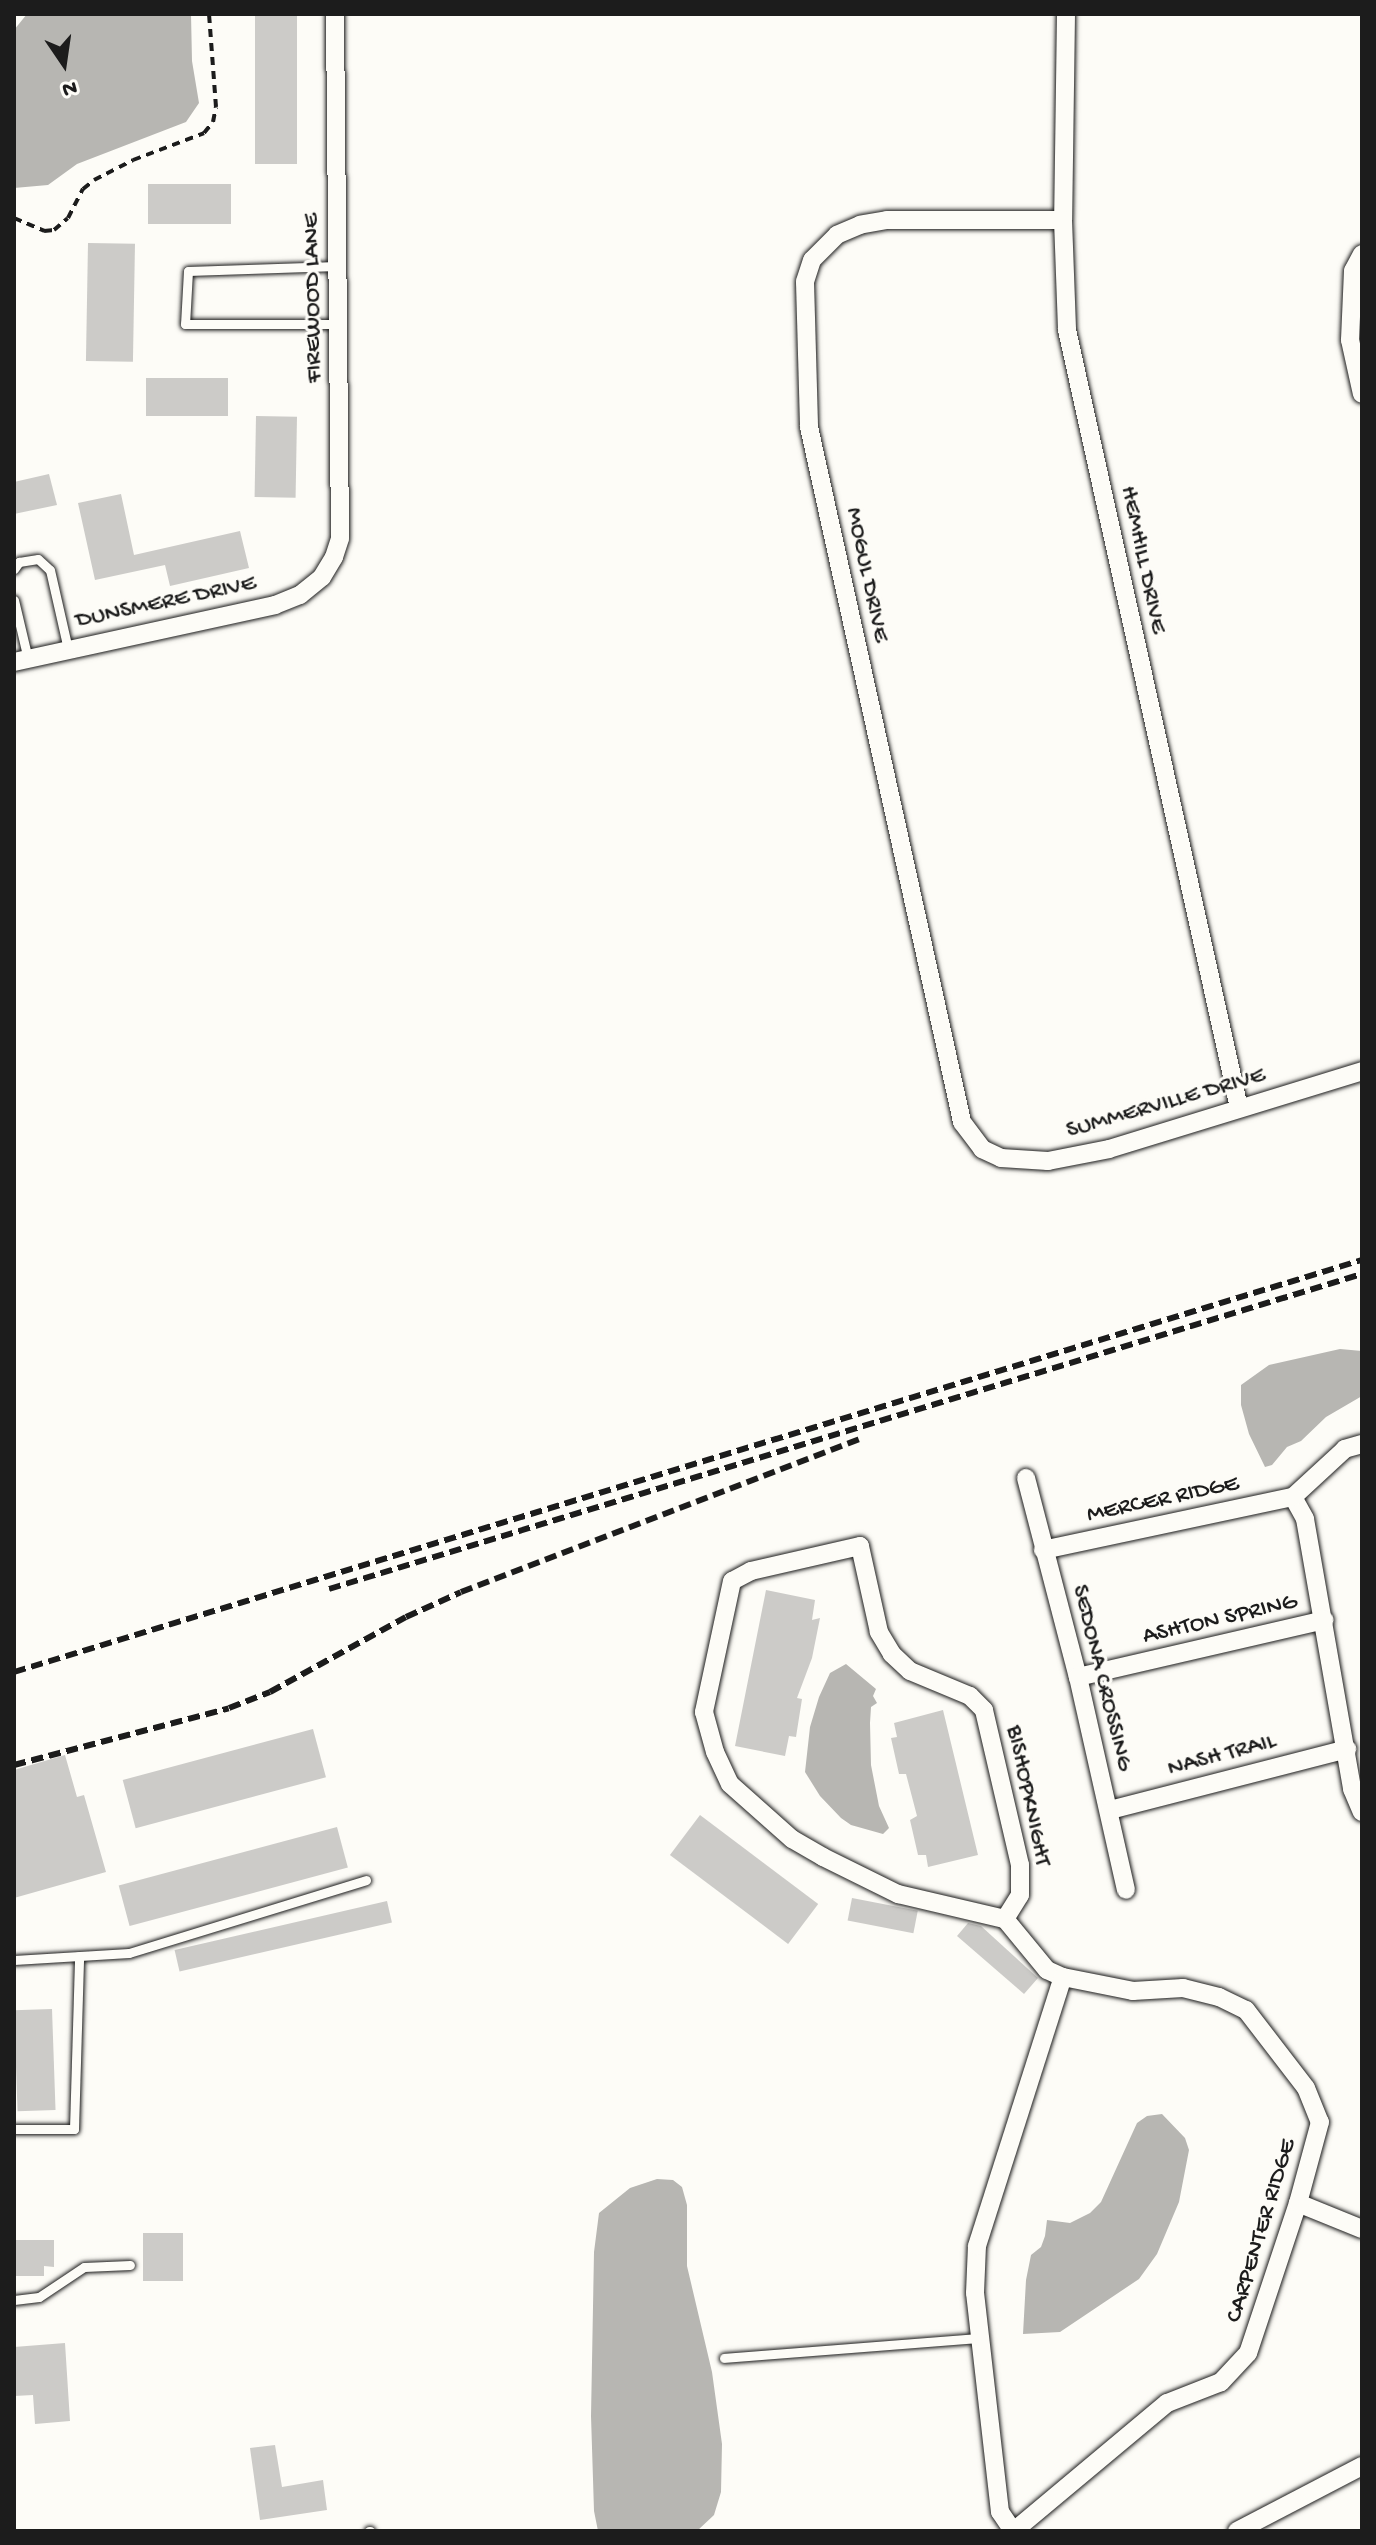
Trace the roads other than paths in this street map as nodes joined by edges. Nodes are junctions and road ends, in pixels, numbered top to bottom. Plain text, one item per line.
1 (335, 14) edge
2 (1066, 14) edge
3 (1063, 220) junction
4 (1362, 254) edge
5 (337, 266) junction
6 (338, 324) junction
7 (1362, 394) edge
8 (14, 569) edge
9 (322, 577) joint
10 (14, 600) edge
11 (68, 649) junction
12 (21, 660) edge
13 (1362, 1071) edge
14 (1239, 1108) junction
15 (982, 1149) joint
16 (1354, 1446) edge
17 (1026, 1478) dead end
18 (1293, 1497) junction
19 (1043, 1550) junction
20 (1325, 1620) junction
21 (1078, 1677) junction
22 (1347, 1749) junction
23 (1110, 1810) junction
24 (1362, 1812) edge
25 (366, 1880) dead end
26 (1126, 1890) dead end
27 (1005, 1919) junction
28 (79, 1956) junction
29 (14, 1960) edge
30 (1063, 1977) junction
31 (14, 2129) edge
32 (1298, 2203) junction
33 (1362, 2229) edge
34 (130, 2265) dead end
35 (14, 2300) edge
36 (980, 2338) junction
37 (724, 2358) dead end
38 (1362, 2466) edge
39 (1014, 2531) edge
40 (1237, 2531) edge

1 - 5 street, FIREWOOD LANE
2 - 3 street, HEMHILL DRIVE
3 - 14 street, HEMHILL DRIVE
3 - 15 street, MOGUL DRIVE
4 - 7 street
5 - 6 street, FIREWOOD LANE
5 - 6 lane
6 - 9 street, FIREWOOD LANE
8 - 11 lane
9 - 11 street, DUNSMERE DRIVE
10 - 12 lane
11 - 12 street, DUNSMERE DRIVE
13 - 14 street, SUMMERVILLE DRIVE
14 - 15 street, SUMMERVILLE DRIVE
16 - 18 street
17 - 19 street, SEDONA CROSSING
18 - 19 street, MERCER RIDGE
18 - 20 street
19 - 21 street, SEDONA CROSSING
20 - 21 street, ASHTON SPRING
20 - 22 street
21 - 23 street, SEDONA CROSSING
22 - 23 street, NASH TRAIL
22 - 24 street
23 - 26 street, SEDONA CROSSING
25 - 28 lane
27 - 27 street, BISHOPKNIGHT
27 - 30 street, CARPENTER RIDGE
28 - 29 lane
28 - 31 lane
30 - 32 street, CARPENTER RIDGE
30 - 36 street
32 - 33 street
32 - 39 street, CARPENTER RIDGE
34 - 35 lane
36 - 37 lane
36 - 39 street
38 - 40 street

